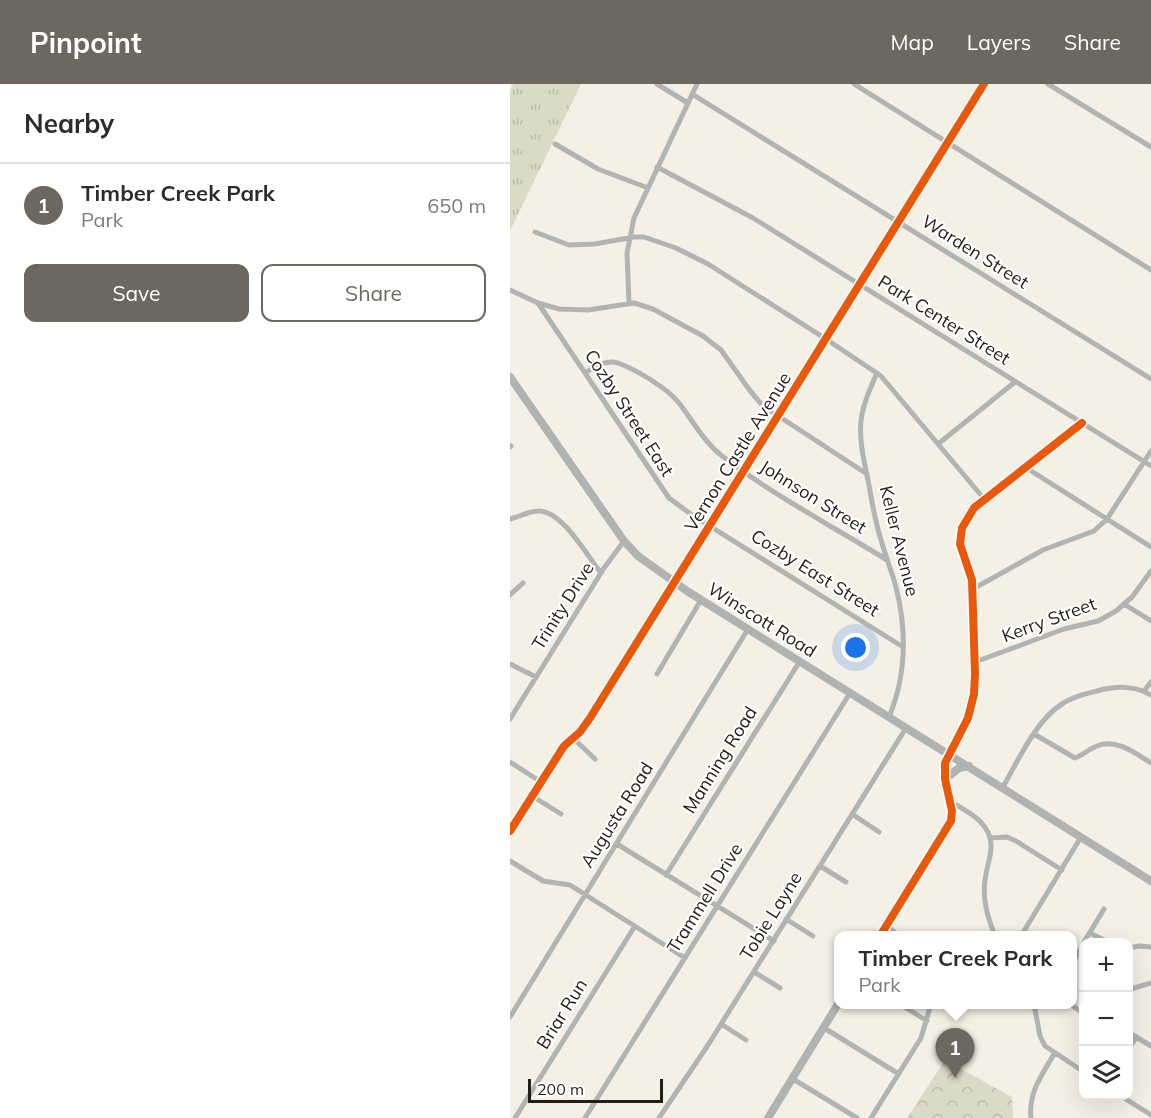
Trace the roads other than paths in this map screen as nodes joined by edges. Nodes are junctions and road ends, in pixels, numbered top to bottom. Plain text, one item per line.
1 (657, 84) edge
2 (697, 84) edge
3 (854, 84) edge
4 (984, 84) edge
5 (1048, 84) edge
6 (692, 94) junction
7 (688, 103) junction
8 (948, 143) junction
9 (555, 144) dead end
10 (1151, 147) edge
11 (657, 167) junction
12 (648, 189) junction
13 (899, 223) junction
14 (535, 232) dead end
15 (629, 238) junction
16 (1151, 270) edge
17 (860, 285) junction
18 (510, 290) edge
19 (538, 303) junction
20 (629, 303) junction
21 (826, 339) junction
22 (585, 373) junction
23 (877, 374) junction
24 (510, 377) edge
25 (1151, 379) edge
26 (1015, 382) junction
27 (777, 417) junction
28 (1082, 423) junction
29 (938, 444) junction
30 (1151, 451) edge
31 (1144, 462) junction
32 (1151, 466) edge
33 (1025, 467) junction
34 (744, 471) junction
35 (867, 474) junction
36 (985, 500) junction
37 (510, 519) edge
38 (1107, 519) junction
39 (710, 526) junction
40 (624, 541) junction
41 (1151, 547) edge
42 (887, 560) junction
43 (1151, 571) edge
44 (602, 573) junction
45 (523, 583) dead end
46 (674, 583) junction
47 (973, 589) junction
48 (510, 596) edge
49 (701, 600) junction
50 (1124, 604) junction
51 (1151, 621) edge
52 (748, 629) junction
53 (903, 647) junction
54 (800, 661) junction
55 (975, 662) junction
56 (510, 664) edge
57 (657, 674) dead end
58 (536, 677) junction
59 (1151, 682) edge
60 (1144, 691) junction
61 (850, 693) junction
62 (1151, 695) edge
63 (889, 717) junction
64 (510, 719) edge
65 (906, 728) junction
66 (1034, 734) junction
67 (573, 738) junction
68 (949, 754) junction
69 (596, 759) dead end
70 (510, 762) edge
71 (1151, 763) edge
72 (969, 766) junction
73 (945, 779) junction
74 (541, 782) junction
75 (1003, 787) junction
76 (532, 796) junction
77 (951, 802) junction
78 (561, 814) dead end
79 (852, 814) junction
80 (510, 831) edge
81 (879, 832) dead end
82 (1081, 837) junction
83 (990, 838) junction
84 (617, 844) junction
85 (510, 861) edge
86 (820, 866) junction
87 (1062, 870) junction
88 (666, 875) junction
89 (1151, 881) edge
90 (846, 882) dead end
91 (586, 895) junction
92 (717, 907) junction
93 (1104, 909) dead end
94 (786, 920) junction
95 (886, 925) junction
96 (635, 927) junction
97 (883, 931) edge
98 (893, 931) edge
99 (993, 931) edge
100 (1025, 931) edge
101 (1090, 933) junction
102 (813, 936) dead end
103 (1087, 938) edge
104 (1100, 938) edge
105 (774, 941) junction
106 (1151, 946) edge
107 (1133, 947) edge
108 (685, 958) junction
109 (754, 972) junction
110 (1151, 983) edge
111 (780, 988) dead end
112 (1133, 988) edge
113 (835, 1009) edge
114 (907, 1009) edge
115 (930, 1009) edge
116 (1035, 1009) edge
117 (510, 1017) edge
118 (927, 1021) junction
119 (721, 1024) junction
120 (824, 1028) junction
121 (1133, 1035) edge
122 (1137, 1037) junction
123 (746, 1040) dead end
124 (1130, 1046) edge
125 (1151, 1046) edge
126 (1054, 1054) junction
127 (1079, 1070) edge
128 (899, 1074) junction
129 (793, 1079) junction
130 (1128, 1100) edge
131 (1151, 1115) edge
132 (514, 1118) edge
133 (585, 1118) edge
134 (659, 1118) edge
135 (768, 1118) edge
136 (857, 1118) edge
137 (871, 1118) edge
138 (1031, 1118) edge

1 - 7 street
2 - 6 street
3 - 8 street
4 - 8 street, Vernon Castle Avenue
5 - 10 street
6 - 7 street
6 - 13 street, Warden Street
7 - 11 street
8 - 13 street, Vernon Castle Avenue
8 - 16 street
9 - 12 street
11 - 12 street
11 - 17 street, Park Center Street
12 - 15 street
13 - 17 street, Vernon Castle Avenue
13 - 25 street, Warden Street
14 - 15 street
15 - 20 street
15 - 21 street
17 - 21 street, Vernon Castle Avenue
17 - 26 street, Park Center Street
18 - 19 street
19 - 20 street
19 - 22 street, Cozby Street East
20 - 27 street
21 - 23 street
21 - 27 street, Vernon Castle Avenue
22 - 34 street, Johnson Street
22 - 39 street, Cozby Street East
23 - 29 street
23 - 35 street, Keller Avenue
24 - 40 main road, Winscott Road
26 - 28 street, Park Center Street
26 - 29 street
27 - 34 street, Vernon Castle Avenue
27 - 35 street
28 - 31 street, Park Center Street
28 - 33 street
29 - 36 street
30 - 31 street
31 - 32 street, Park Center Street
31 - 38 street
33 - 36 street
33 - 38 street
34 - 39 street, Vernon Castle Avenue
34 - 42 street, Johnson Street
35 - 42 street, Keller Avenue
36 - 47 street
37 - 44 street
38 - 41 street
38 - 47 street
39 - 46 street, Vernon Castle Avenue
39 - 53 street, Cozby East Street
40 - 44 street, Trinity Drive
40 - 46 main road, Winscott Road
42 - 53 street, Keller Avenue
43 - 50 street, Kerry Street
44 - 58 street, Trinity Drive
45 - 48 street
46 - 49 main road, Winscott Road
46 - 67 street, Vernon Castle Avenue
47 - 55 street
49 - 52 main road, Winscott Road
49 - 57 street
50 - 51 street
50 - 55 street, Kerry Street
52 - 54 main road, Winscott Road
52 - 84 street, Augusta Road
53 - 63 street, Keller Avenue
54 - 61 main road, Winscott Road
54 - 88 street, Manning Road
55 - 68 street
56 - 58 street
58 - 64 street, Trinity Drive
59 - 60 street
60 - 62 street
60 - 66 street
61 - 63 main road, Winscott Road
61 - 92 street, Trammell Drive
63 - 65 main road, Winscott Road
65 - 68 main road, Winscott Road
65 - 79 street, Tobie Layne
66 - 71 street
66 - 75 street
67 - 69 street
67 - 74 street, Vernon Castle Avenue
68 - 72 main road, Winscott Road
68 - 73 main road
70 - 74 street
72 - 73 main road
72 - 75 main road, Winscott Road
73 - 77 main road
74 - 76 street, Vernon Castle Avenue
75 - 82 main road, Winscott Road
76 - 78 street
76 - 80 street, Vernon Castle Avenue
77 - 83 street
77 - 95 main road
79 - 81 street
79 - 86 street, Tobie Layne
82 - 87 street
82 - 89 main road, Winscott Road
83 - 87 street
83 - 99 street
84 - 88 street
84 - 91 street, Augusta Road
85 - 91 street
86 - 90 street
86 - 94 street, Tobie Layne
87 - 100 street
88 - 92 street
91 - 96 street
91 - 117 street, Augusta Road
92 - 105 street
92 - 108 street, Trammell Drive
93 - 101 street
94 - 102 street
94 - 105 street, Tobie Layne
95 - 97 main road
95 - 98 street
96 - 108 street
96 - 132 street, Briar Run
101 - 103 street
101 - 104 street
105 - 109 street, Tobie Layne
106 - 107 street
108 - 133 street, Trammell Drive
109 - 111 street
109 - 119 street, Tobie Layne
110 - 112 street
113 - 120 main road
114 - 118 street
115 - 118 street
116 - 126 street
118 - 128 street
119 - 123 street
119 - 134 street, Tobie Layne
120 - 128 street
120 - 129 main road
121 - 122 street
122 - 124 street
122 - 125 street
126 - 127 street
126 - 138 street
128 - 137 street
129 - 135 main road
129 - 136 street
130 - 131 street

